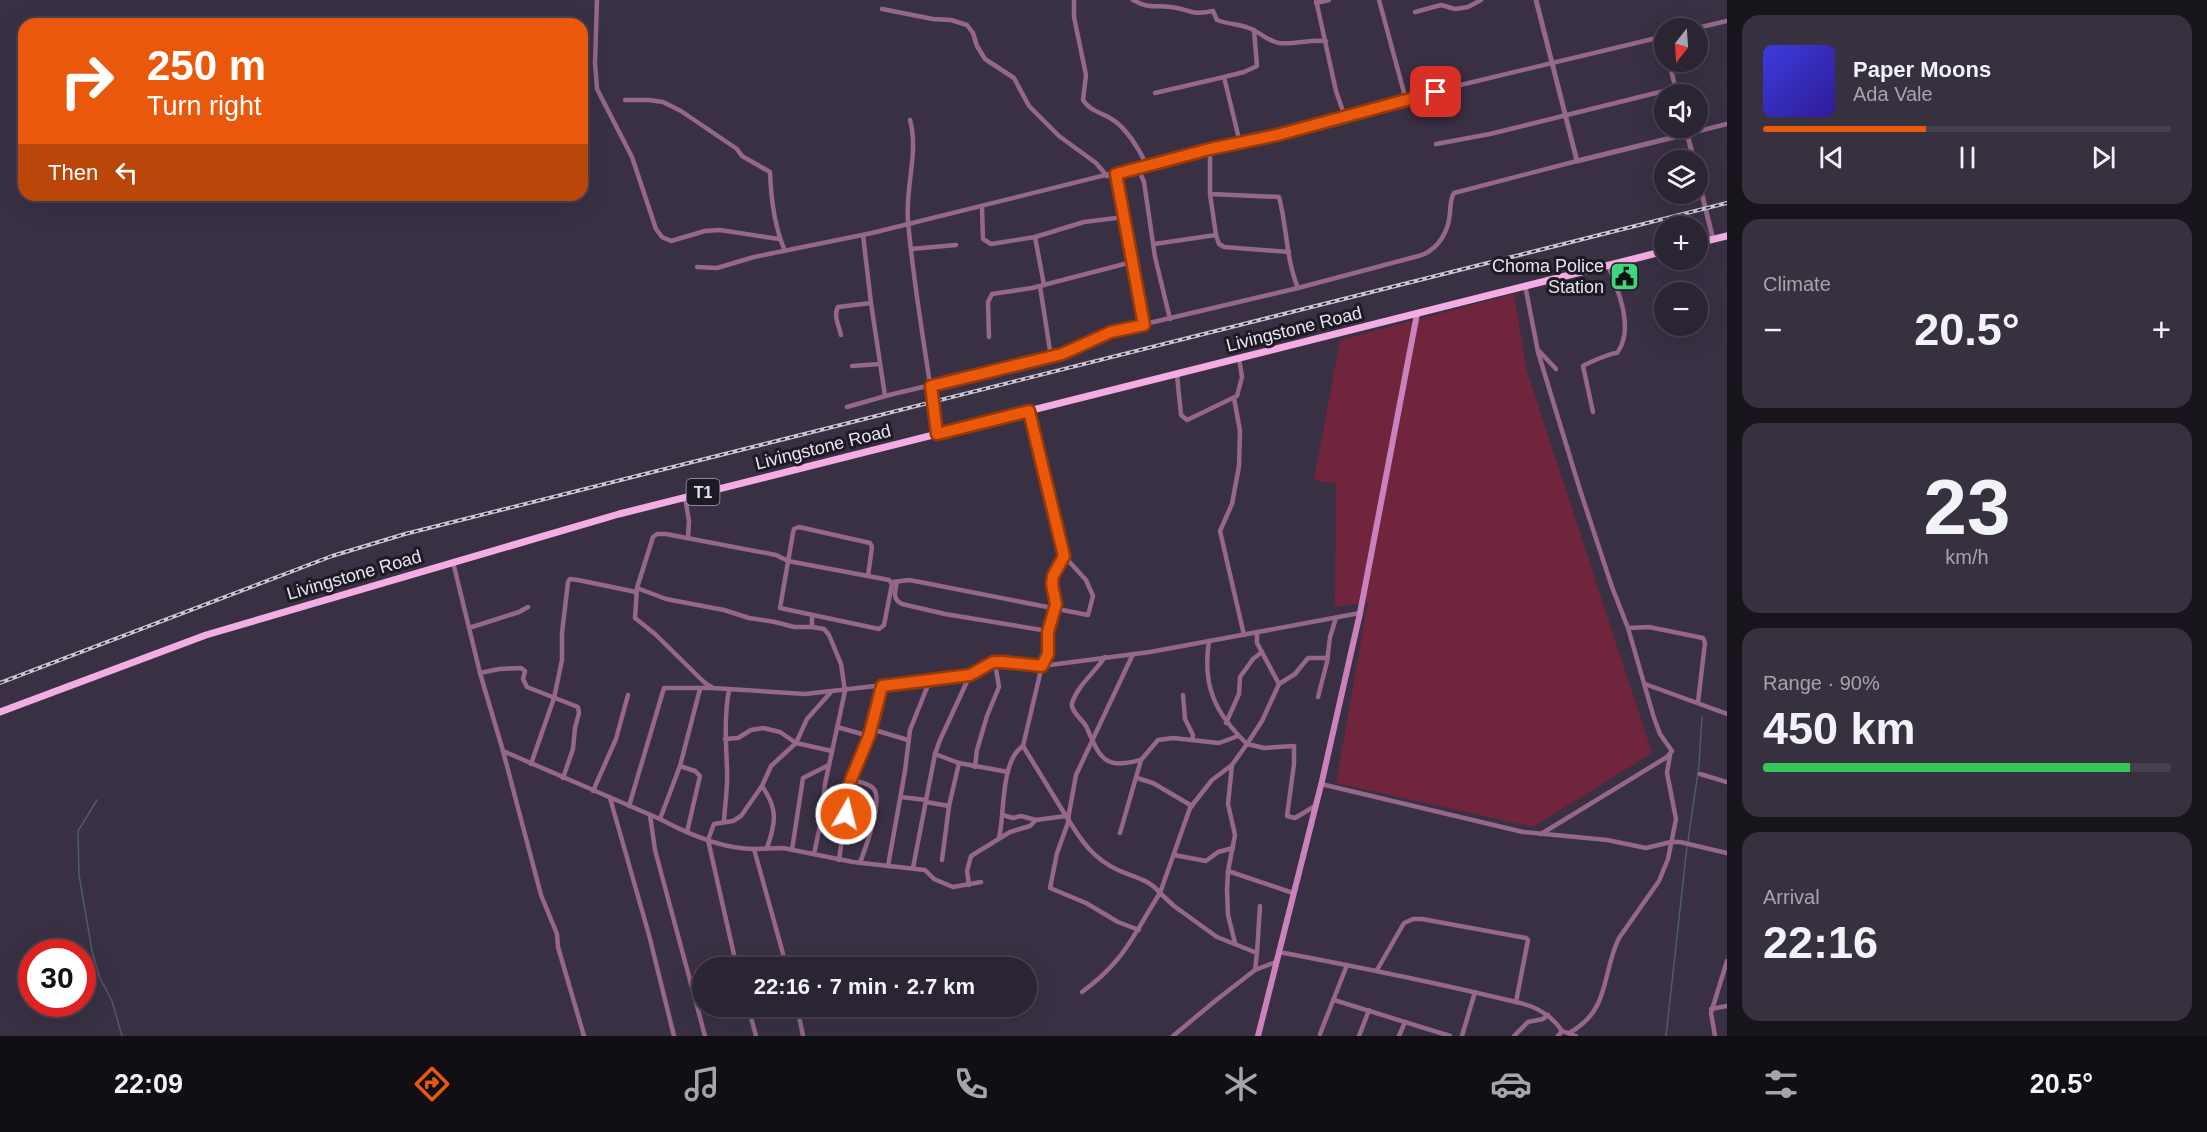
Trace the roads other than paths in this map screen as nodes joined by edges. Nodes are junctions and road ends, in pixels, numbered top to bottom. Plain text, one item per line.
1 (597, 0) edge
2 (1074, 0) edge
3 (1133, 0) edge
4 (1329, 0) edge
5 (1379, 0) edge
6 (1481, 0) edge
7 (1536, 0) edge
8 (1316, 2) edge
9 (1442, 3) edge
10 (882, 9) dead end
11 (1415, 12) dead end
12 (1727, 21) edge
13 (1708, 25) edge
14 (1254, 30) junction
15 (1654, 39) edge
16 (1326, 41) junction
17 (1553, 64) junction
18 (1224, 77) junction
19 (1155, 93) dead end
20 (1654, 93) edge
21 (626, 100) dead end
22 (1406, 100) junction
23 (1566, 114) junction
24 (1345, 117) junction
25 (910, 120) dead end
26 (1727, 124) edge
27 (1708, 127) edge
28 (1661, 138) edge
29 (1240, 143) junction
30 (1436, 144) dead end
31 (1210, 149) junction
32 (1578, 161) junction
33 (1147, 166) junction
34 (1138, 168) junction
35 (1116, 174) junction
36 (1107, 176) junction
37 (1210, 194) junction
38 (1704, 204) edge
39 (982, 207) junction
40 (1124, 217) junction
41 (908, 224) junction
42 (863, 235) junction
43 (1216, 235) junction
44 (1727, 236) edge
45 (1035, 237) junction
46 (779, 239) junction
47 (1713, 239) junction
48 (1708, 240) edge
49 (1154, 244) junction
50 (956, 245) dead end
51 (911, 249) junction
52 (785, 251) junction
53 (1290, 252) junction
54 (1654, 254) edge
55 (1132, 262) junction
56 (1608, 265) junction
57 (697, 267) dead end
58 (1042, 285) junction
59 (1525, 285) junction
60 (1298, 288) junction
61 (871, 303) junction
62 (1417, 314) junction
63 (1170, 319) junction
64 (1144, 325) junction
65 (841, 335) dead end
66 (988, 337) dead end
67 (1538, 351) junction
68 (1051, 357) junction
69 (1239, 358) junction
70 (880, 364) junction
71 (852, 366) dead end
72 (1556, 369) dead end
73 (1176, 375) junction
74 (931, 386) junction
75 (885, 396) junction
76 (1234, 398) junction
77 (848, 407) dead end
78 (1029, 411) junction
79 (1593, 412) dead end
80 (937, 434) junction
81 (685, 497) junction
82 (688, 538) junction
83 (1064, 556) junction
84 (788, 561) junction
85 (453, 562) junction
86 (868, 576) junction
87 (895, 582) junction
88 (637, 590) junction
89 (528, 607) dead end
90 (1056, 608) junction
91 (1360, 613) junction
92 (812, 617) junction
93 (1336, 618) junction
94 (812, 627) junction
95 (469, 628) junction
96 (1628, 628) junction
97 (1048, 632) junction
98 (1257, 632) junction
99 (1244, 634) junction
100 (1209, 641) junction
101 (1262, 652) junction
102 (1133, 654) junction
103 (1105, 657) junction
104 (1328, 658) junction
105 (998, 662) junction
106 (1042, 666) junction
107 (480, 673) junction
108 (970, 675) junction
109 (930, 680) junction
110 (1279, 684) junction
111 (1645, 684) junction
112 (882, 686) junction
113 (714, 688) junction
114 (699, 689) junction
115 (729, 690) junction
116 (845, 691) junction
117 (831, 692) junction
118 (628, 695) dead end
119 (1183, 695) dead end
120 (1318, 697) dead end
121 (554, 698) junction
122 (1698, 702) junction
123 (0, 712) edge
124 (1727, 714) edge
125 (1226, 723) junction
126 (837, 728) junction
127 (871, 729) junction
128 (869, 736) junction
129 (1238, 736) junction
130 (725, 739) junction
131 (908, 740) junction
132 (1192, 740) junction
133 (1092, 742) junction
134 (796, 743) junction
135 (1247, 744) junction
136 (1023, 746) junction
137 (502, 751) junction
138 (832, 751) junction
139 (935, 754) junction
140 (1670, 755) junction
141 (1141, 760) junction
142 (959, 763) junction
143 (531, 764) junction
144 (829, 765) junction
145 (1232, 765) junction
146 (680, 766) junction
147 (975, 767) junction
148 (1008, 772) junction
149 (1700, 774) dead end
150 (563, 778) junction
151 (1137, 778) junction
152 (852, 780) junction
153 (1727, 782) edge
154 (1321, 784) junction
155 (762, 786) junction
156 (593, 791) junction
157 (901, 797) junction
158 (610, 798) junction
159 (926, 801) junction
160 (629, 806) junction
161 (949, 806) junction
162 (1192, 806) junction
163 (1315, 806) junction
164 (650, 815) junction
165 (1003, 815) junction
166 (1068, 818) junction
167 (660, 819) junction
168 (1036, 820) junction
169 (724, 821) junction
170 (687, 832) junction
171 (1120, 833) dead end
172 (1542, 834) junction
173 (999, 838) junction
174 (708, 840) junction
175 (1671, 842) junction
176 (767, 848) junction
177 (1233, 848) junction
178 (754, 849) junction
179 (792, 850) junction
180 (1727, 853) edge
181 (814, 854) junction
182 (1174, 855) junction
183 (839, 860) junction
184 (942, 860) dead end
185 (860, 863) junction
186 (888, 866) junction
187 (913, 868) junction
188 (1228, 871) junction
189 (981, 882) dead end
190 (969, 885) junction
191 (1160, 893) junction
192 (1293, 893) junction
193 (1260, 906) dead end
194 (1139, 930) junction
195 (1235, 943) junction
196 (1279, 952) junction
197 (1257, 953) junction
198 (735, 957) edge
199 (784, 957) edge
200 (1727, 961) edge
201 (1276, 962) junction
202 (1347, 964) junction
203 (1726, 968) edge
204 (1255, 970) junction
205 (1377, 970) junction
206 (1082, 992) dead end
207 (1475, 992) junction
208 (1334, 1000) junction
209 (1516, 1002) junction
210 (1727, 1005) edge
211 (1369, 1010) junction
212 (1711, 1010) junction
213 (1548, 1015) junction
214 (751, 1017) edge
215 (799, 1017) edge
216 (1404, 1022) junction
217 (1562, 1031) junction
218 (1569, 1033) junction
219 (1320, 1034) dead end
220 (1441, 1035) edge
221 (584, 1036) edge
222 (674, 1036) edge
223 (705, 1036) edge
224 (756, 1036) edge
225 (803, 1036) edge
226 (1173, 1036) edge
227 (1258, 1036) edge
228 (1359, 1036) edge
229 (1399, 1036) edge
230 (1450, 1036) edge
231 (1462, 1036) edge
232 (1514, 1036) edge
233 (1558, 1036) edge
234 (1576, 1036) edge
235 (1715, 1036) edge

1 - 46 street
2 - 33 street
3 - 14 street
4 - 8 street
5 - 22 street
6 - 9 street
7 - 17 street
8 - 16 street
9 - 11 street
10 - 36 street
12 - 13 street
14 - 16 street
14 - 18 street
15 - 17 street
16 - 24 street
17 - 22 street
17 - 23 street
18 - 19 street
18 - 29 street
20 - 23 street
21 - 46 street
22 - 24 street
23 - 30 street
23 - 32 street
24 - 29 street
25 - 41 street
26 - 27 street
28 - 32 street
29 - 31 street
31 - 33 street
31 - 37 street
32 - 60 street
33 - 34 street
34 - 35 street
34 - 49 street
35 - 36 street
35 - 40 street
36 - 39 street
37 - 43 street
37 - 53 street
38 - 47 street
39 - 41 street
39 - 45 street
40 - 45 street
40 - 55 street
41 - 42 street
41 - 51 street
42 - 52 street
42 - 61 street
43 - 49 street
43 - 53 street
44 - 47 highway
45 - 58 street
46 - 52 street
47 - 48 highway
49 - 63 street
50 - 51 street
51 - 74 street
52 - 57 street
53 - 60 street
54 - 56 highway, Livingstone Road / T1
55 - 58 street
55 - 64 street
56 - 59 highway, Livingstone Road / T1
56 - 79 street
58 - 66 street
58 - 68 street
59 - 62 highway, Livingstone Road / T1
59 - 67 street
60 - 63 street
61 - 65 street
61 - 70 street
62 - 69 highway, Livingstone Road / T1
62 - 91 main road
63 - 64 street
64 - 68 street
67 - 72 street
67 - 96 street
68 - 74 street
69 - 73 highway, Livingstone Road / T1
69 - 76 street
70 - 71 street
70 - 75 street
73 - 76 street
73 - 78 highway, Livingstone Road / T1
74 - 75 street
74 - 80 street
75 - 77 street
76 - 99 street
78 - 80 highway, Livingstone Road / T1
78 - 83 street
80 - 81 highway, Livingstone Road / T1
81 - 82 street
81 - 85 highway, Livingstone Road / T1
82 - 84 street
82 - 88 street
83 - 90 street
83 - 90 street
84 - 86 street
84 - 86 street
84 - 92 street
85 - 95 street
85 - 123 highway, Livingstone Road / T1
86 - 87 street
87 - 90 street
87 - 92 street
87 - 97 street
88 - 94 street
88 - 113 street
88 - 121 street
89 - 95 street
90 - 97 street
91 - 93 street
91 - 154 main road
92 - 94 street
93 - 98 street
93 - 104 street
94 - 116 street
95 - 107 street
96 - 111 street
96 - 122 street
97 - 106 street
98 - 99 street
98 - 101 street
99 - 100 street
100 - 102 street
100 - 125 street
101 - 110 street
101 - 125 street
102 - 103 street
102 - 133 street
103 - 106 street
103 - 133 street
104 - 110 street
104 - 120 street
105 - 106 street
105 - 108 street
105 - 147 street
106 - 136 street
107 - 121 street
107 - 137 street
108 - 109 street
108 - 139 street
109 - 112 street
109 - 131 street
110 - 135 street
111 - 122 street
111 - 140 street
112 - 116 street
112 - 127 street
113 - 114 street
113 - 115 street
114 - 146 street
114 - 160 street
115 - 117 street
115 - 130 street
116 - 117 street
116 - 126 street
117 - 134 street
118 - 156 street
119 - 132 street
121 - 143 street
121 - 150 street
122 - 124 street
125 - 129 street
126 - 128 street
126 - 138 street
127 - 128 street
127 - 131 street
128 - 152 street
129 - 132 street
129 - 135 street
130 - 134 street
130 - 169 street
131 - 157 street
132 - 141 street
133 - 141 street
133 - 166 street
134 - 138 street
134 - 155 street
135 - 145 street
135 - 163 street
136 - 148 street
136 - 166 street
137 - 143 street
137 - 221 street
138 - 144 street
139 - 142 street
139 - 159 street
140 - 172 street
140 - 175 street
141 - 151 street
142 - 147 street
142 - 161 street
143 - 150 street
144 - 179 street
144 - 181 street
145 - 162 street
145 - 177 street
146 - 167 street
146 - 170 street
147 - 148 street
148 - 165 street
149 - 153 street
150 - 156 street
151 - 162 street
151 - 171 street
152 - 183 street
152 - 185 street
154 - 163 main road
154 - 172 street
155 - 169 street
155 - 176 street
156 - 158 street
157 - 159 street
157 - 186 street
158 - 160 street
158 - 222 street
159 - 161 street
159 - 187 street
160 - 164 street
161 - 184 street
162 - 182 street
163 - 192 main road
164 - 167 street
164 - 223 street
165 - 168 street
165 - 173 street
166 - 168 street
166 - 191 street
166 - 194 street
167 - 170 street
168 - 173 street
169 - 174 street
170 - 174 street
172 - 175 street
173 - 190 street
174 - 178 street
174 - 198 street
175 - 180 street
175 - 218 street
176 - 178 street
176 - 179 street
177 - 182 street
177 - 188 street
178 - 199 street
179 - 181 street
181 - 183 street
182 - 191 street
183 - 185 street
185 - 186 street
186 - 187 street
187 - 190 street
188 - 192 street
188 - 195 street
189 - 190 street
191 - 194 street
191 - 195 street
192 - 196 main road
193 - 197 street
194 - 206 street
195 - 197 street
196 - 201 main road
196 - 202 street
197 - 204 street
200 - 203 street
201 - 204 street
201 - 227 main road
202 - 205 street
202 - 208 street
203 - 212 street
204 - 226 street
205 - 207 street
205 - 209 street
207 - 209 street
207 - 231 street
208 - 211 street
208 - 219 street
209 - 213 street
210 - 212 street
211 - 216 street
211 - 228 street
212 - 235 street
213 - 217 street
213 - 232 street
214 - 224 street
215 - 225 street
216 - 220 street
216 - 229 street
217 - 218 street
217 - 233 street
218 - 234 street
220 - 230 street

